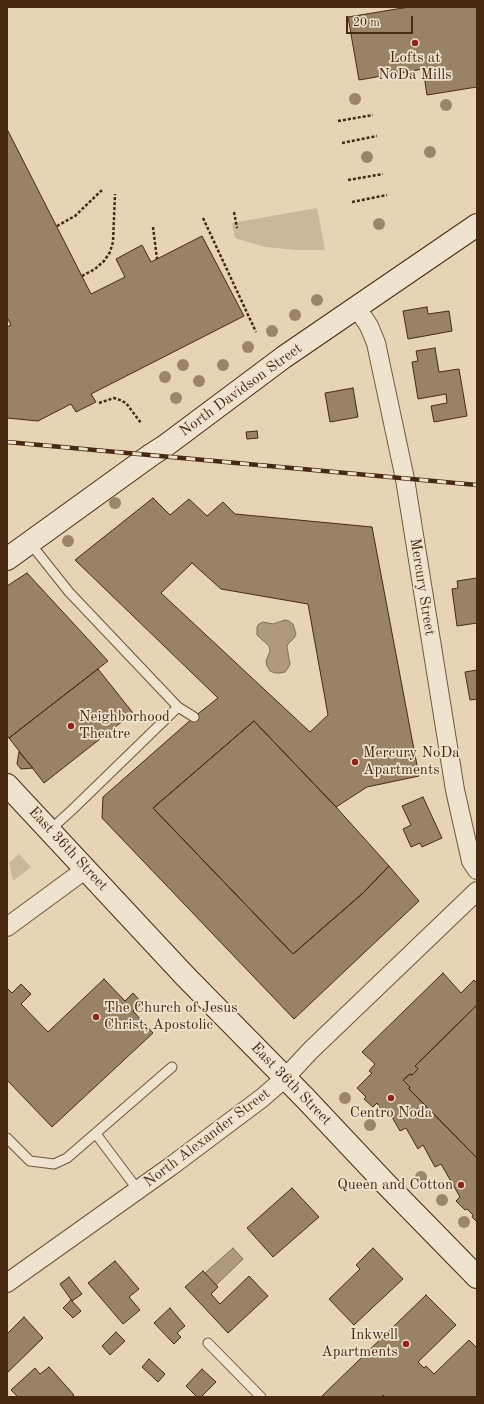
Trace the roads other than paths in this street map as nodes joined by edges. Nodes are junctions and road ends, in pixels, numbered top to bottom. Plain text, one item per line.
1 (477, 225) edge
2 (357, 308) junction
3 (30, 543) junction
4 (7, 559) edge
5 (178, 707) junction
6 (194, 717) dead end
7 (7, 785) edge
8 (50, 830) junction
9 (86, 869) junction
10 (477, 870) edge
11 (477, 891) edge
12 (7, 927) edge
13 (172, 1067) dead end
14 (285, 1078) junction
15 (96, 1134) junction
16 (7, 1138) edge
17 (138, 1190) junction
18 (477, 1277) edge
19 (7, 1283) edge
20 (208, 1343) dead end
21 (261, 1397) edge

1 - 2 street, North Davidson Street
2 - 3 street, North Davidson Street
2 - 10 street, Mercury Street
3 - 4 street, North Davidson Street
3 - 5 lane
5 - 6 lane
5 - 8 lane
7 - 8 street, East 36th Street
8 - 9 street, East 36th Street
9 - 12 street
9 - 14 street, East 36th Street
11 - 14 street, North Alexander Street
13 - 15 lane
14 - 17 street, North Alexander Street
14 - 18 street, East 36th Street
15 - 16 lane
15 - 17 lane
17 - 19 street, North Alexander Street
20 - 21 lane

